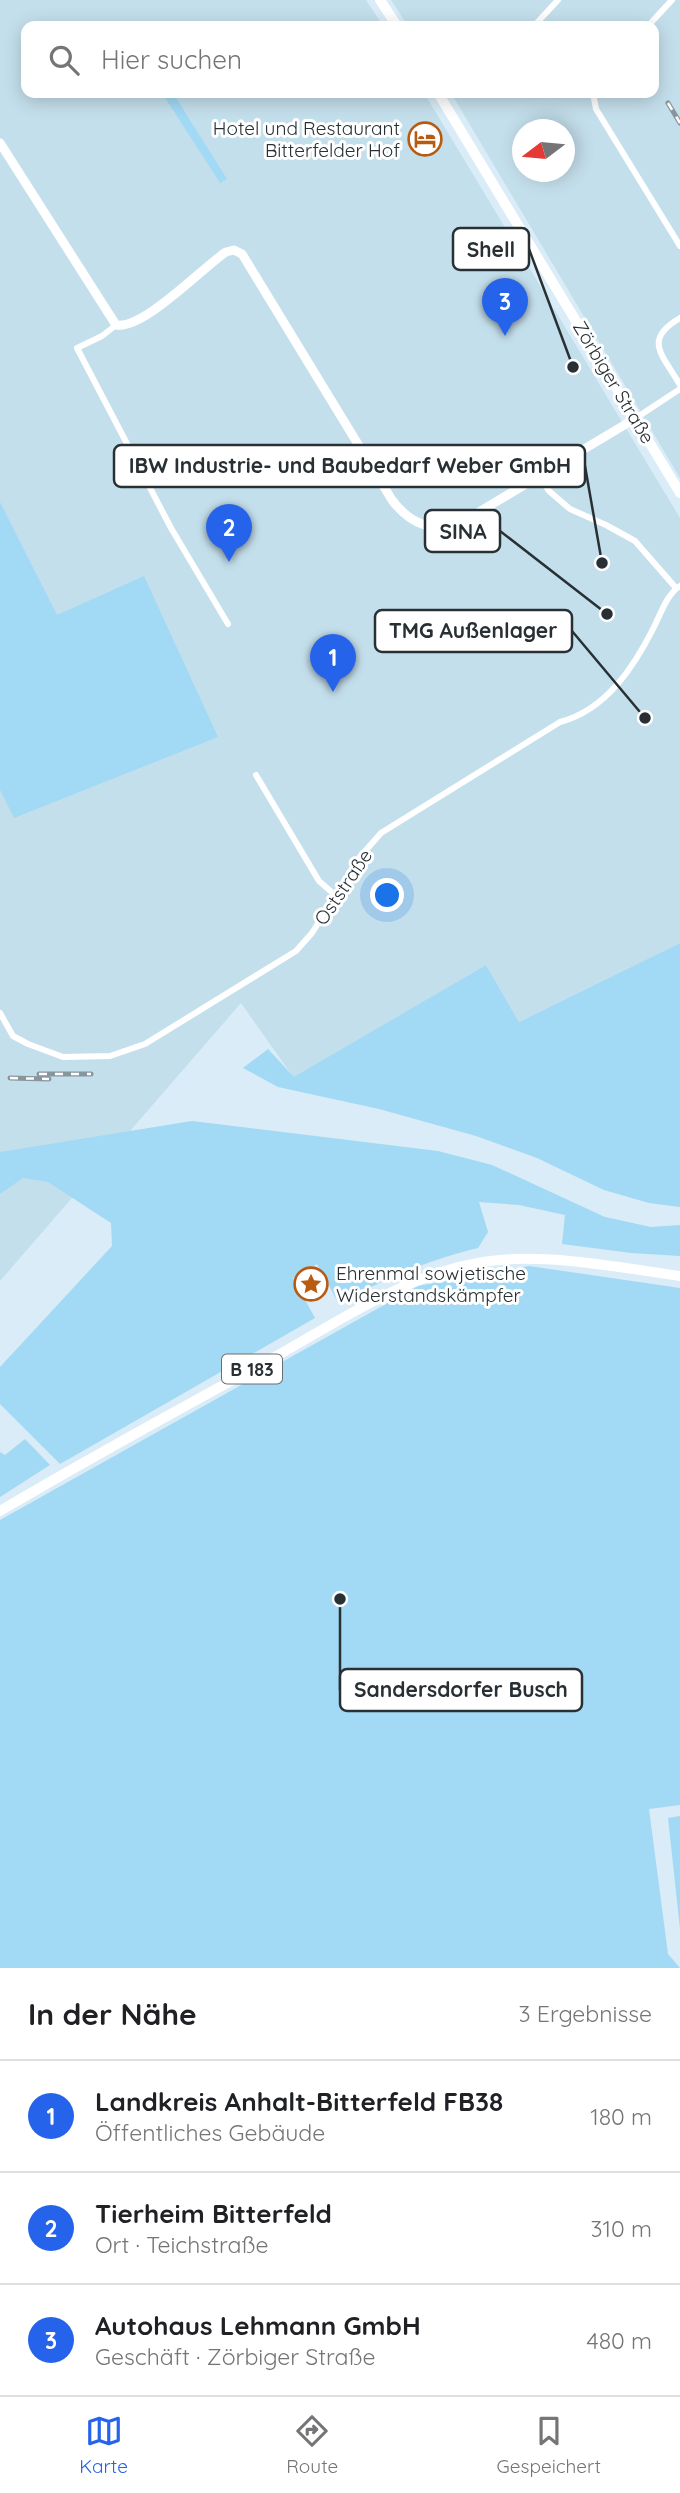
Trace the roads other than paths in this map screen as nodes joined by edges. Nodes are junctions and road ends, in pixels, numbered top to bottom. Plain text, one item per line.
1 (380, 0) edge
2 (558, 0) edge
3 (672, 0) edge
4 (394, 21) edge
5 (539, 21) edge
6 (653, 21) edge
7 (443, 98) edge
8 (594, 98) edge
9 (0, 143) edge
10 (680, 246) edge
11 (680, 318) edge
12 (116, 325) junction
13 (680, 387) edge
14 (636, 418) junction
15 (538, 474) junction
16 (680, 492) edge
17 (678, 587) edge
18 (228, 624) dead end
19 (256, 775) dead end
20 (335, 895) junction
21 (0, 1013) edge
22 (680, 1276) edge
23 (0, 1511) edge

1 - 4 main road
2 - 5 street
3 - 6 street
7 - 14 main road, Zörbiger Straße
8 - 10 street
9 - 12 street
11 - 13 street
12 - 15 street
12 - 18 street
13 - 14 street
14 - 15 street
14 - 16 main road, Zörbiger Straße
15 - 17 street
17 - 20 street, Oststraße
19 - 20 street
20 - 21 street, Oststraße
22 - 23 main road, B 183

